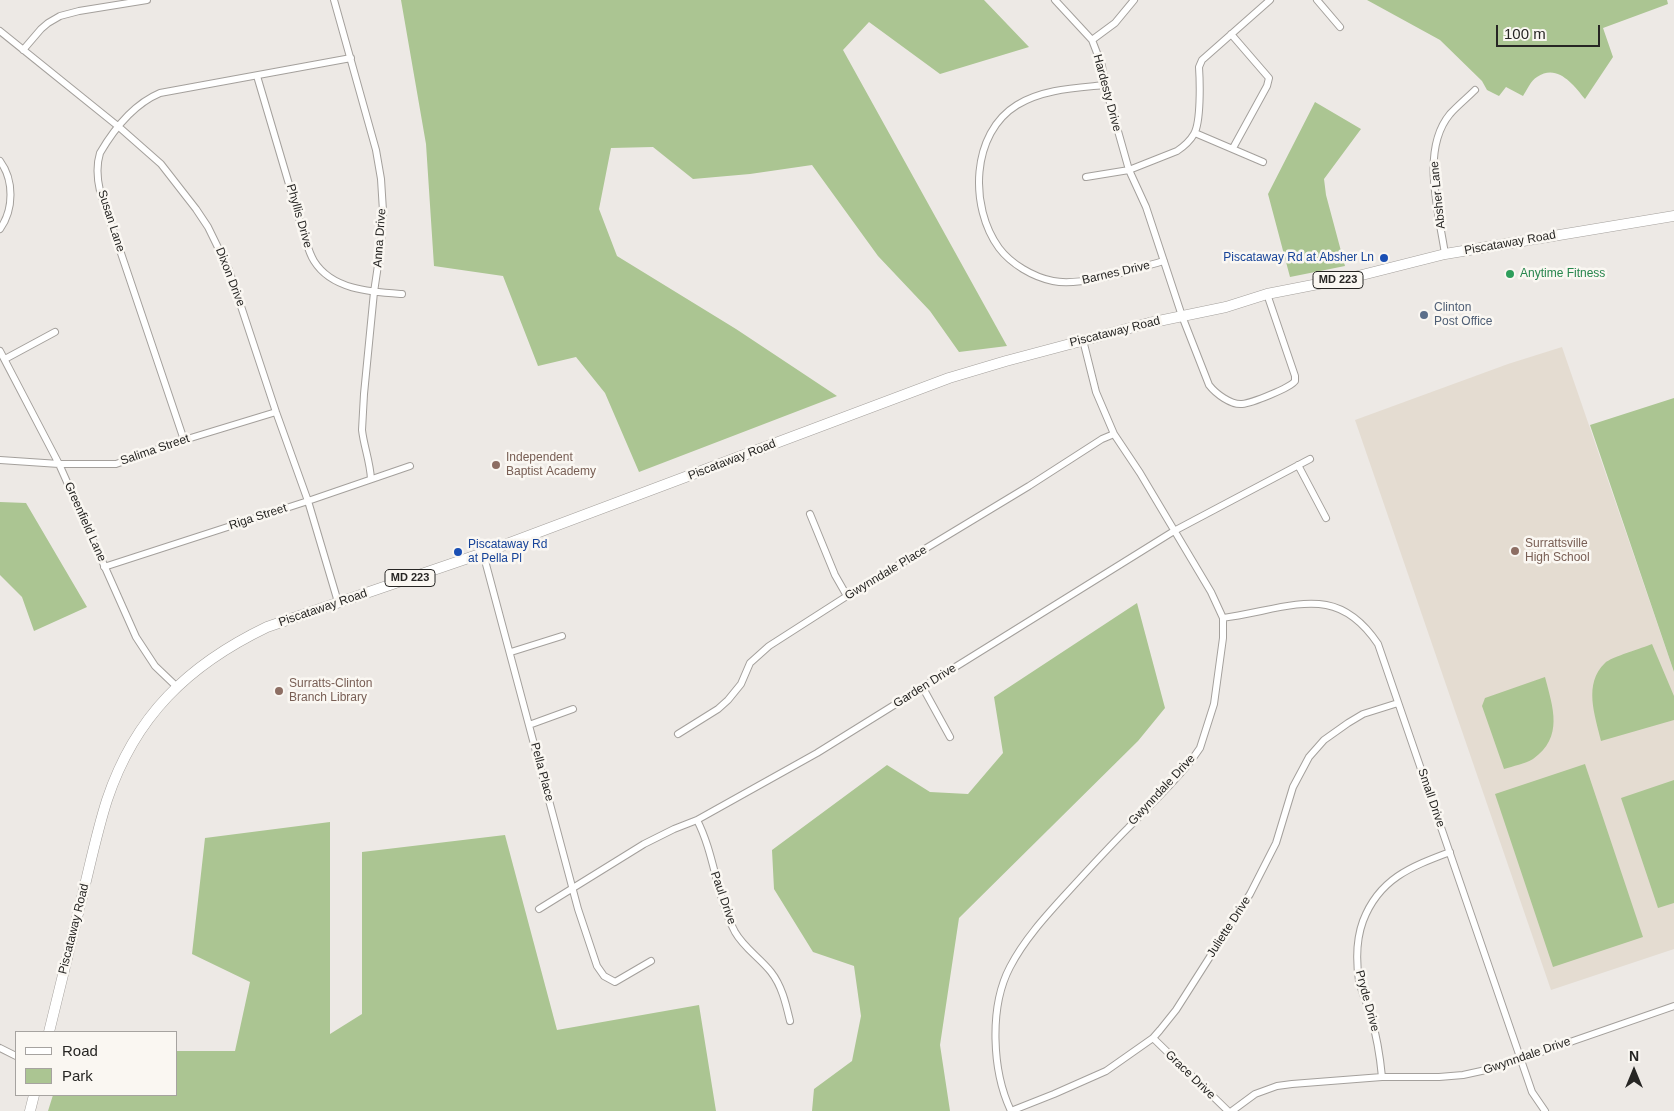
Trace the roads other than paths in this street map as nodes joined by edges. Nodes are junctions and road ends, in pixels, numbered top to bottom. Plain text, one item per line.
1 (147, 0) edge
2 (334, 0) edge
3 (1054, 0) edge
4 (1134, 0) edge
5 (1270, 0) edge
6 (1317, 0) edge
7 (1340, 27) dead end
8 (0, 31) edge
9 (1231, 34) junction
10 (1092, 40) junction
11 (23, 50) junction
12 (351, 58) junction
13 (257, 76) junction
14 (1105, 85) junction
15 (1475, 90) dead end
16 (119, 127) junction
17 (1195, 133) junction
18 (1233, 148) junction
19 (0, 161) edge
20 (1263, 162) dead end
21 (1129, 170) junction
22 (1086, 176) dead end
23 (1674, 216) edge
24 (0, 229) edge
25 (1445, 254) junction
26 (1164, 261) junction
27 (374, 292) junction
28 (402, 294) dead end
29 (1267, 294) junction
30 (1182, 316) junction
31 (55, 332) dead end
32 (1082, 340) junction
33 (0, 351) edge
34 (5, 359) junction
35 (276, 412) junction
36 (1114, 434) junction
37 (184, 440) junction
38 (1310, 459) dead end
39 (0, 460) edge
40 (59, 464) junction
41 (410, 466) dead end
42 (1298, 466) junction
43 (371, 479) junction
44 (308, 501) junction
45 (810, 514) dead end
46 (1326, 518) dead end
47 (1174, 531) junction
48 (483, 553) junction
49 (104, 567) junction
50 (847, 596) junction
51 (338, 602) junction
52 (1223, 618) junction
53 (562, 636) dead end
54 (511, 652) junction
55 (177, 687) junction
56 (923, 688) junction
57 (1398, 704) junction
58 (573, 708) dead end
59 (529, 725) junction
60 (678, 734) dead end
61 (950, 737) dead end
62 (697, 820) junction
63 (1450, 852) junction
64 (573, 888) junction
65 (539, 909) dead end
66 (651, 961) dead end
67 (1674, 1006) edge
68 (790, 1021) dead end
69 (49, 1031) edge
70 (1153, 1038) junction
71 (0, 1048) edge
72 (15, 1056) edge
73 (1521, 1058) junction
74 (1382, 1077) junction
75 (34, 1096) edge
76 (30, 1111) edge
77 (1011, 1111) edge
78 (1230, 1111) edge
79 (1545, 1111) edge

1 - 11 street
2 - 12 street, Anna Drive
3 - 10 street, Hardesty Drive
4 - 10 street
5 - 9 street
6 - 7 street
8 - 11 street, Dixon Drive
9 - 17 street
9 - 18 street
10 - 14 street, Hardesty Drive
11 - 16 street, Dixon Drive
12 - 13 street, Susan Lane
12 - 27 street, Anna Drive
13 - 16 street, Susan Lane
13 - 27 street, Phyllis Drive
14 - 21 street, Hardesty Drive
14 - 26 street, Barnes Drive
15 - 25 street, Absher Lane
16 - 35 street, Dixon Drive
16 - 37 street, Susan Lane
17 - 18 street
17 - 21 street
18 - 20 street
19 - 24 street
21 - 22 street
21 - 26 street, Hardesty Drive
23 - 25 main road, Piscataway Road / MD 223
25 - 29 main road, Piscataway Road / MD 223
26 - 30 street, Hardesty Drive
27 - 28 street, Phyllis Drive
27 - 43 street, Anna Drive
29 - 30 main road, Piscataway Road / MD 223
29 - 30 street, Hardesty Drive
30 - 32 main road, Piscataway Road / MD 223
31 - 34 street
32 - 36 street, Gwynndale Drive
32 - 48 main road, Piscataway Road / MD 223
33 - 34 street, Greenfield Lane
34 - 40 street, Greenfield Lane
35 - 37 street, Salima Street
35 - 44 street, Dixon Drive
36 - 47 street, Gwynndale Drive
36 - 50 street, Gwynndale Place
37 - 40 street, Salima Street
38 - 42 street, Garden Drive
39 - 40 street, Salima Street
40 - 49 street, Greenfield Lane
41 - 43 street, Riga Street
42 - 46 street
42 - 47 street, Garden Drive
43 - 44 street, Riga Street
44 - 49 street, Riga Street
44 - 51 street, Dixon Drive
45 - 50 street
47 - 52 street, Gwynndale Drive
47 - 56 street, Garden Drive
48 - 51 main road, Piscataway Road / MD 223
48 - 54 street, Pella Place
49 - 55 street, Greenfield Lane
50 - 60 street, Gwynndale Place
51 - 55 main road, Piscataway Road / MD 223
52 - 57 street, Small Drive
52 - 77 street, Gwynndale Drive
53 - 54 street
54 - 59 street, Pella Place
55 - 69 main road, Piscataway Road / MD 223
56 - 61 street
56 - 62 street, Garden Drive
57 - 63 street, Small Drive
57 - 70 street, Juliette Drive
58 - 59 street
59 - 64 street, Pella Place
62 - 64 street, Garden Drive
62 - 68 street, Paul Drive
63 - 73 street, Small Drive
63 - 74 street, Pryde Drive
64 - 65 street, Garden Drive
64 - 66 street, Pella Place
67 - 73 street, Gwynndale Drive
70 - 77 street, Juliette Drive
70 - 78 street, Grace Drive
71 - 72 street
73 - 74 street, Gwynndale Drive
73 - 79 street, Small Drive
74 - 78 street, Gwynndale Drive
75 - 76 main road

